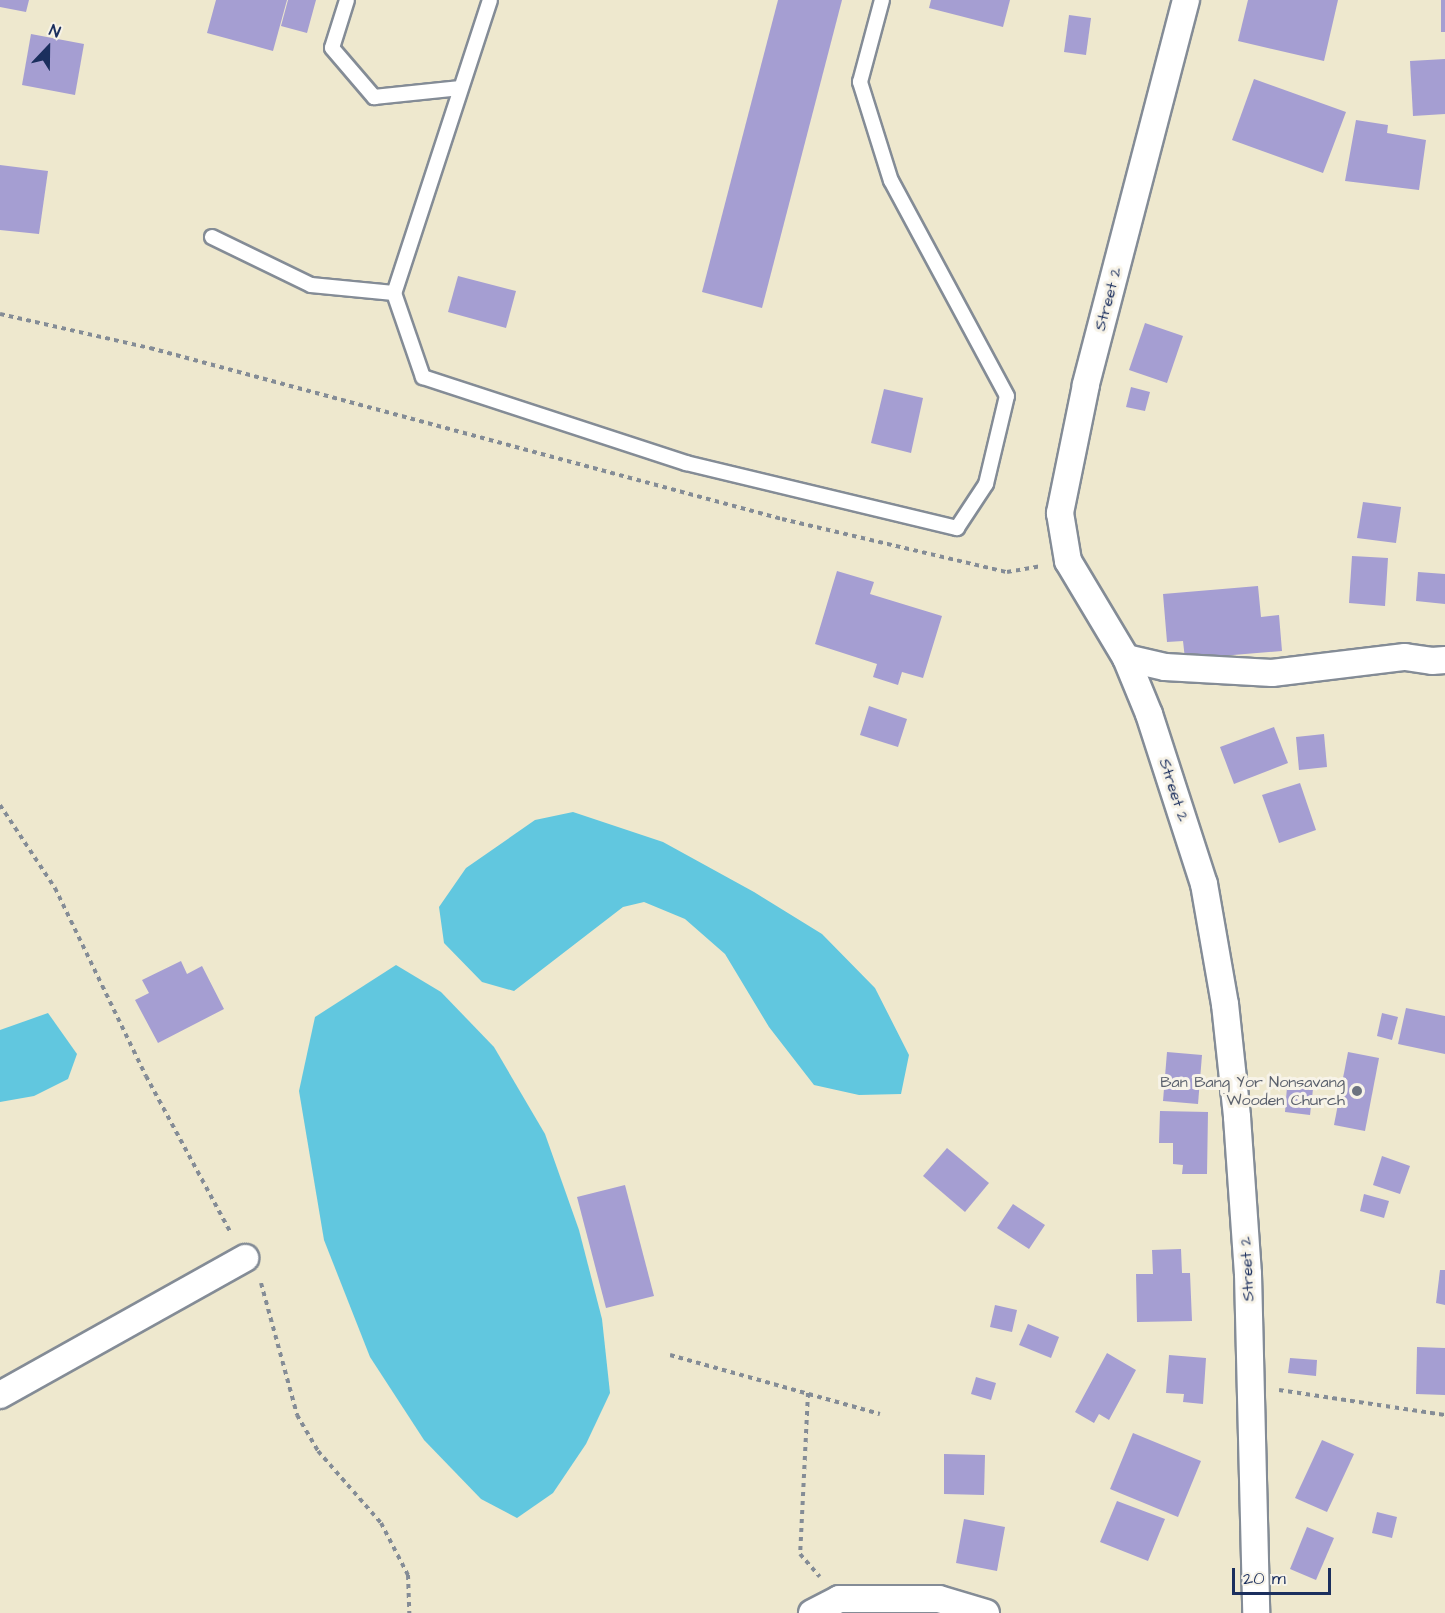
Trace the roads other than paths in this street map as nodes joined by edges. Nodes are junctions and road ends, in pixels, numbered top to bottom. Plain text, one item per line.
1 (347, 0) edge
2 (490, 0) edge
3 (882, 0) edge
4 (1186, 0) edge
5 (461, 88) junction
6 (212, 237) dead end
7 (394, 293) junction
8 (1126, 658) junction
9 (1445, 660) edge
10 (245, 1258) road end
11 (0, 1395) edge
12 (940, 1606) edge
13 (812, 1613) edge
14 (986, 1613) edge
15 (1256, 1613) edge

1 - 5 lane
2 - 5 lane
3 - 7 lane
4 - 8 street, Street 2
5 - 7 lane
6 - 7 lane
8 - 9 street
8 - 15 street, Street 2
10 - 11 street
12 - 13 street
12 - 14 street

